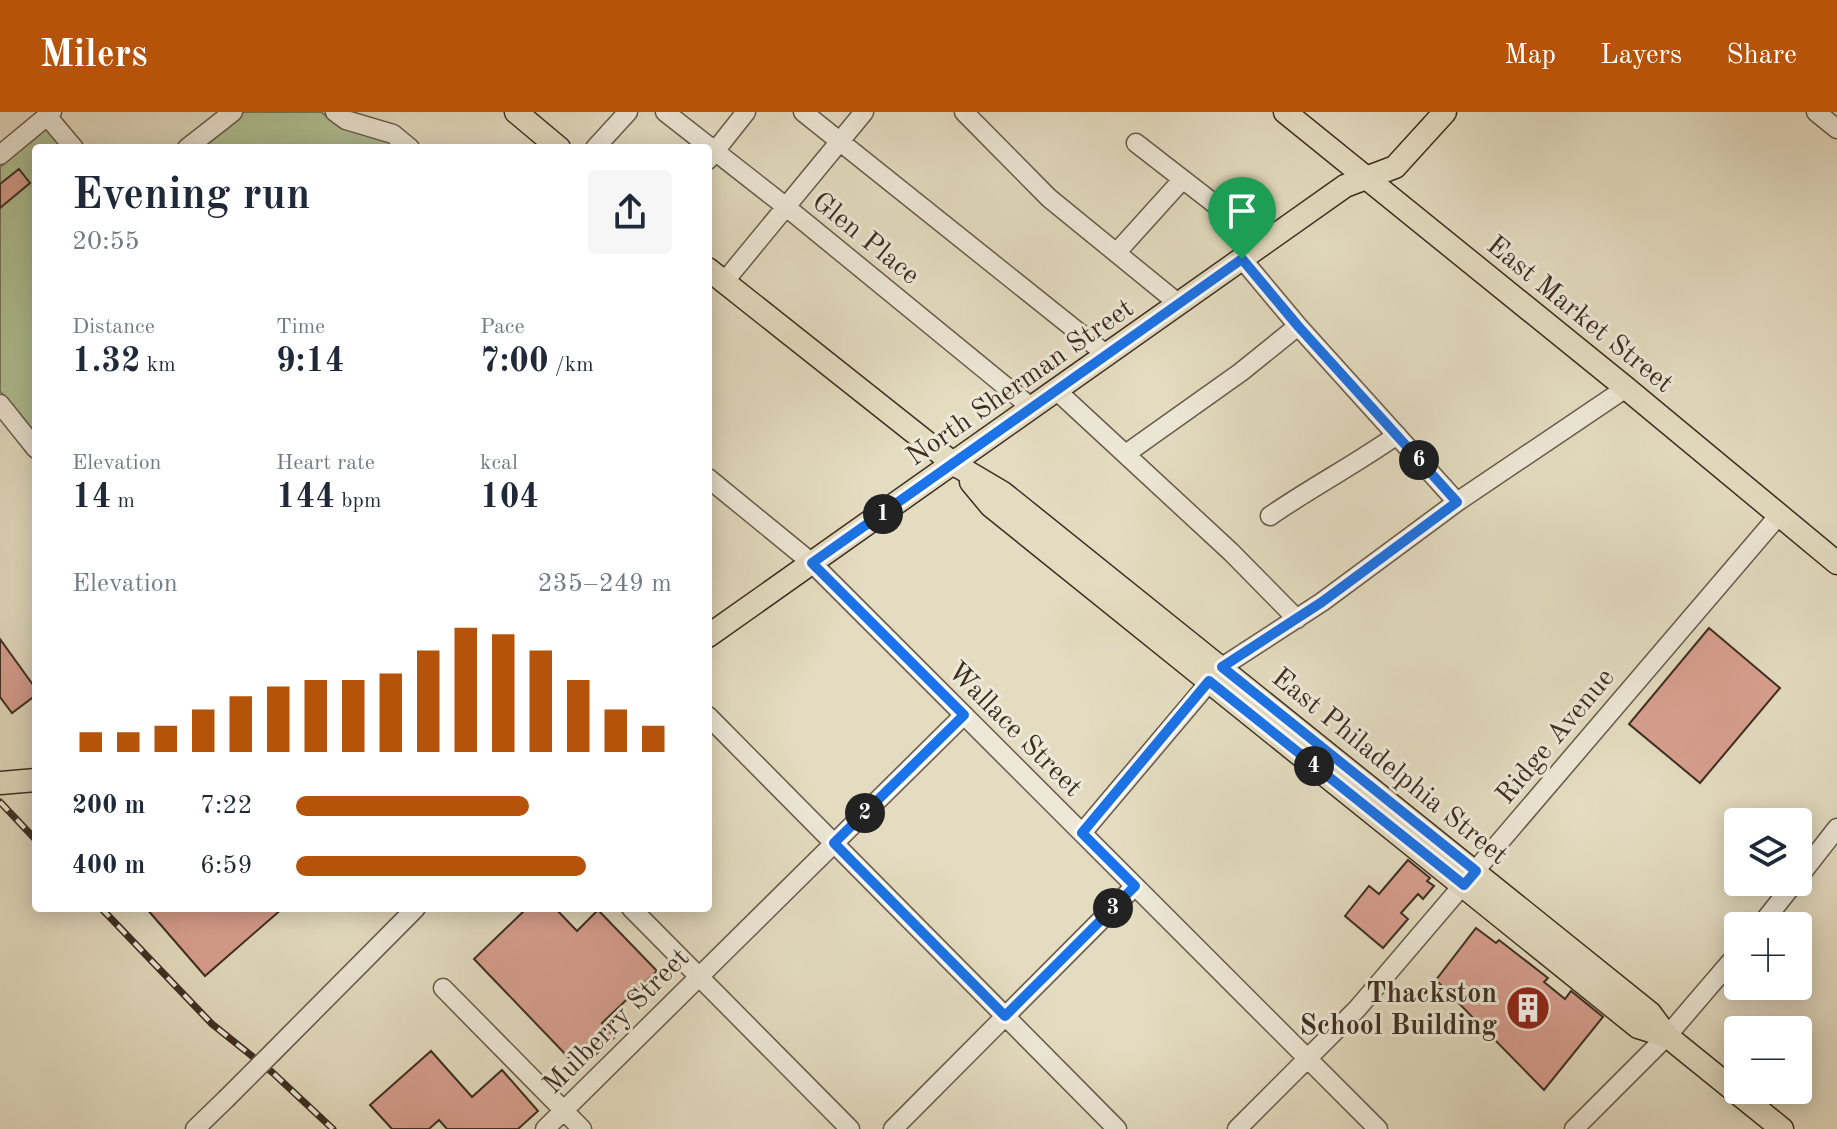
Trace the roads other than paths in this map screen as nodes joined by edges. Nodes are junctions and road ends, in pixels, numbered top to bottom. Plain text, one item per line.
1 (233, 112) edge
2 (335, 112) edge
3 (516, 112) edge
4 (628, 112) edge
5 (665, 112) edge
6 (746, 112) edge
7 (803, 112) edge
8 (864, 112) edge
9 (964, 112) edge
10 (1285, 112) edge
11 (1445, 112) edge
12 (1816, 112) edge
13 (50, 113) edge
14 (1837, 129) edge
15 (840, 143) junction
16 (1136, 143) dead end
17 (71, 144) edge
18 (192, 144) edge
19 (405, 144) edge
20 (554, 144) edge
21 (599, 144) edge
22 (698, 144) edge
23 (0, 155) edge
24 (712, 155) edge
25 (712, 157) edge
26 (1367, 178) junction
27 (1182, 180) junction
28 (785, 206) junction
29 (1265, 243) junction
30 (1117, 252) junction
31 (1242, 259) junction
32 (716, 276) edge
33 (1179, 304) junction
34 (1298, 326) junction
35 (1107, 355) junction
36 (1626, 388) junction
37 (1057, 391) junction
38 (0, 404) edge
39 (1032, 408) junction
40 (1397, 435) junction
41 (32, 444) edge
42 (1127, 453) junction
43 (954, 464) junction
44 (712, 489) edge
45 (1457, 502) junction
46 (1779, 515) junction
47 (1270, 516) dead end
48 (812, 563) junction
49 (1837, 563) edge
50 (1297, 619) junction
51 (712, 633) edge
52 (1215, 674) junction
53 (964, 715) junction
54 (712, 720) edge
55 (32, 780) edge
56 (0, 783) edge
57 (1837, 828) edge
58 (1082, 833) junction
59 (834, 843) junction
60 (1812, 860) edge
61 (1470, 878) junction
62 (1135, 886) junction
63 (1783, 896) edge
64 (412, 912) edge
65 (635, 912) edge
66 (1771, 912) edge
67 (1724, 969) edge
68 (699, 977) junction
69 (443, 988) dead end
70 (1005, 1016) junction
71 (1667, 1036) junction
72 (1309, 1060) junction
73 (564, 1110) junction
74 (1583, 1126) edge
75 (195, 1129) edge
76 (545, 1129) edge
77 (582, 1129) edge
78 (850, 1129) edge
79 (893, 1129) edge
80 (1117, 1129) edge
81 (1237, 1129) edge
82 (1378, 1129) edge
83 (1782, 1129) edge

1 - 18 street
2 - 19 street
3 - 20 main road
4 - 21 street
5 - 22 street, Glen Place
6 - 24 street
7 - 15 street
8 - 15 street
9 - 30 street
10 - 26 main road, East Market Street
11 - 26 main road, North Sherman Street
12 - 14 street
13 - 17 street
13 - 23 street
15 - 28 street
15 - 35 street
16 - 27 street
25 - 28 street, Glen Place
26 - 29 main road, North Sherman Street
26 - 36 main road, East Market Street
27 - 29 street
27 - 30 street
28 - 32 street
28 - 39 street, Glen Place
29 - 31 main road, North Sherman Street
30 - 33 street
31 - 33 main road, North Sherman Street
31 - 34 street
32 - 43 main road, East Philadelphia Street
33 - 35 main road, North Sherman Street
34 - 40 street
34 - 42 street
35 - 37 main road, North Sherman Street
36 - 45 street
36 - 46 main road, East Market Street
37 - 39 main road, North Sherman Street
37 - 42 street
38 - 41 street
39 - 43 main road, North Sherman Street
40 - 45 street
40 - 47 street
42 - 50 street
43 - 48 main road, North Sherman Street
43 - 52 main road, East Philadelphia Street
44 - 48 street, Wallace Street
45 - 50 street
46 - 49 main road, East Market Street
46 - 61 street, Ridge Avenue
48 - 51 main road, North Sherman Street
48 - 53 street, Wallace Street
50 - 52 street
52 - 58 street
52 - 61 main road, East Philadelphia Street
53 - 58 street, Wallace Street
53 - 59 street, Mulberry Street
54 - 59 street
55 - 56 main road
57 - 60 street
58 - 62 street, Wallace Street
59 - 68 street, Mulberry Street
59 - 70 street
61 - 71 main road, East Philadelphia Street
61 - 72 street, Ridge Avenue
62 - 70 street
62 - 72 street, Wallace Street
63 - 66 street
64 - 75 street, bridge
65 - 68 street
67 - 71 street
68 - 73 street, Mulberry Street
68 - 78 street
69 - 73 street
70 - 79 street
70 - 80 street
71 - 74 street
71 - 83 main road, East Philadelphia Street
72 - 81 street, Ridge Avenue
72 - 82 street, Wallace Street
73 - 76 street, Mulberry Street
73 - 77 street

